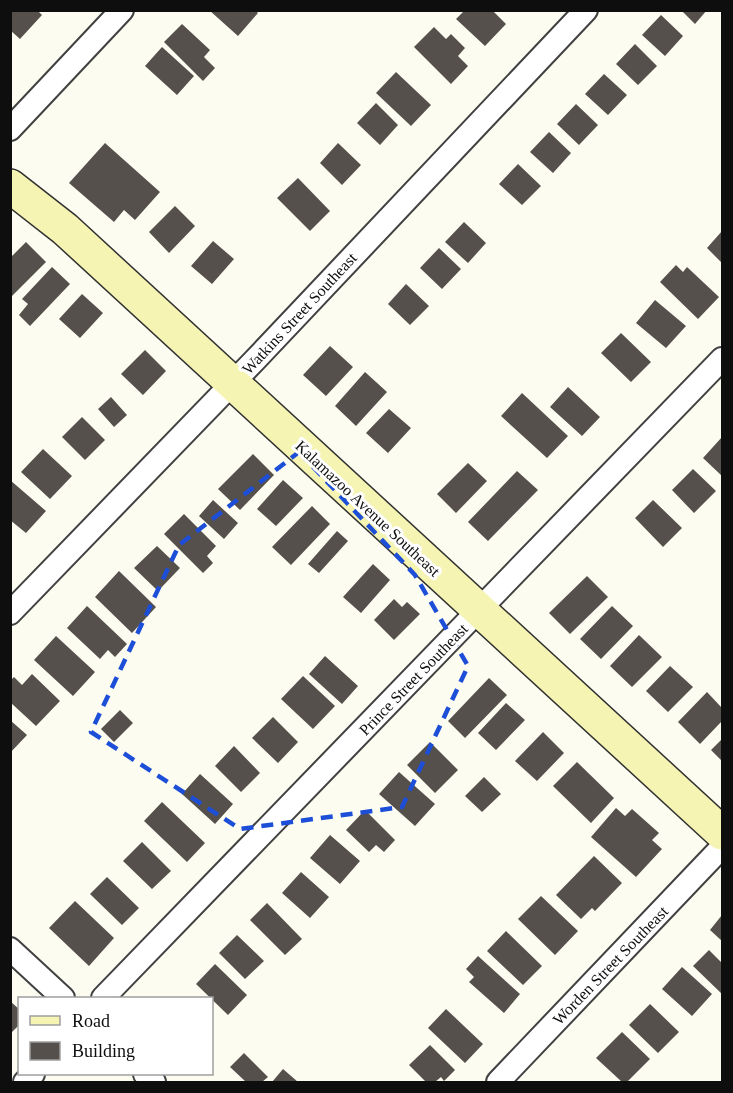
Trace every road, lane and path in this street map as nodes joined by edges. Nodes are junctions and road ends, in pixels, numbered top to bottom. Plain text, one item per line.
1 (122, 10) edge
2 (586, 10) edge
3 (10, 129) edge
4 (10, 186) edge
5 (723, 359) edge
6 (233, 383) junction
7 (478, 610) junction
8 (10, 613) edge
9 (723, 833) edge
10 (723, 847) edge
11 (10, 950) edge
12 (61, 997) edge
13 (105, 997) edge
14 (498, 1083) edge

1 - 3 street
2 - 6 street, Watkins Street Southeast
4 - 6 street, Kalamazoo Avenue Southeast
5 - 7 street, Prince Street Southeast
6 - 7 street, Kalamazoo Avenue Southeast
6 - 8 street, Watkins Street Southeast
7 - 9 street, Kalamazoo Avenue Southeast
7 - 13 street, Prince Street Southeast
10 - 14 street, Worden Street Southeast
11 - 12 street

